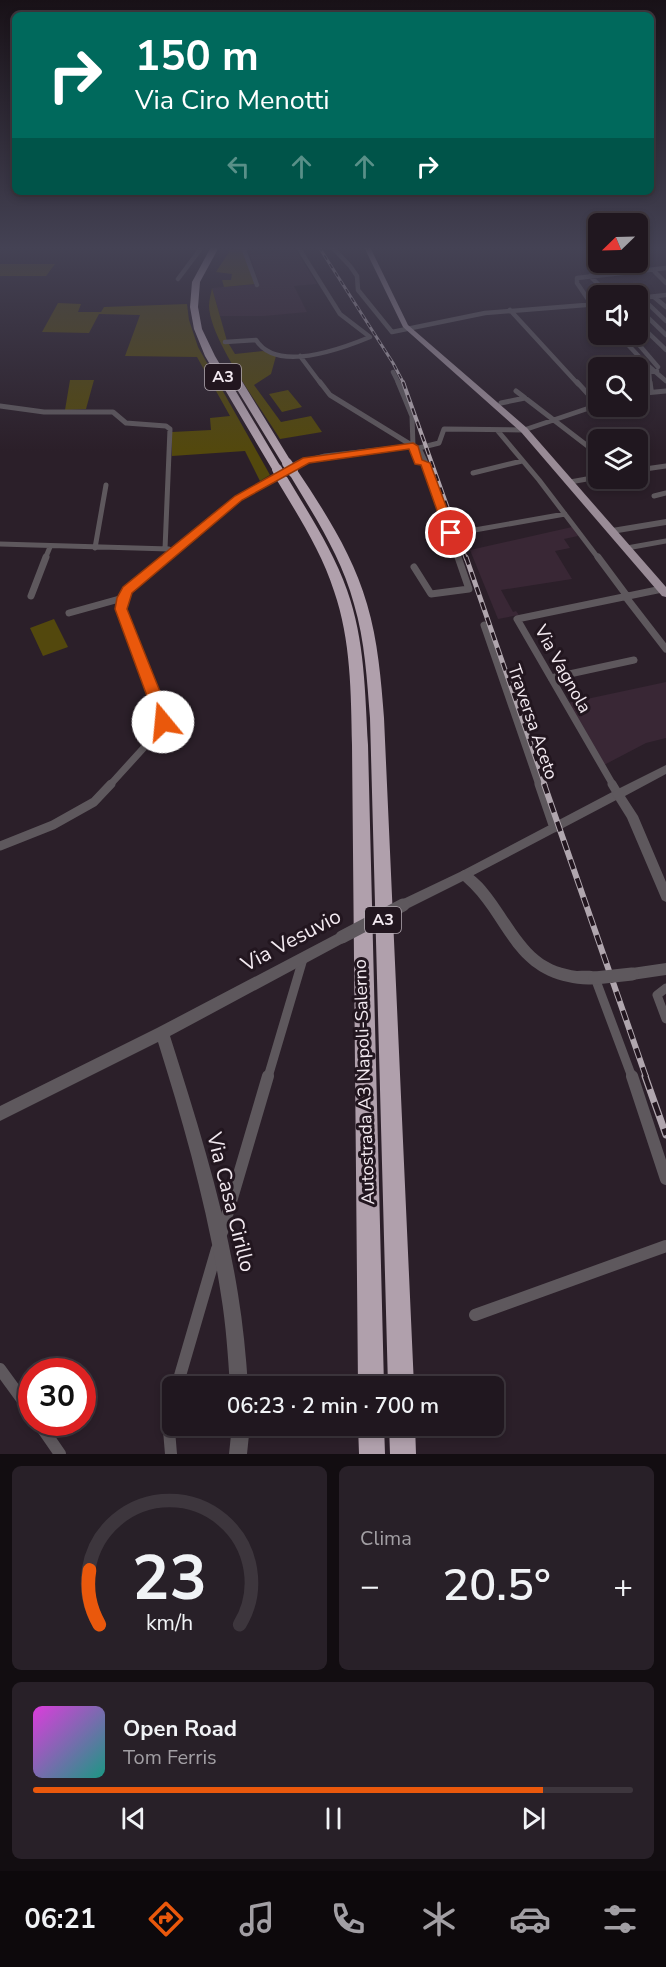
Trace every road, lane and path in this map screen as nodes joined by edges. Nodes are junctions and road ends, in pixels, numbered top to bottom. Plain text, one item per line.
1 (195, 315) edge
2 (343, 315) edge
3 (378, 315) edge
4 (401, 315) edge
5 (476, 315) edge
6 (514, 315) edge
7 (648, 317) edge
8 (408, 329) junction
9 (665, 333) edge
10 (649, 334) edge
11 (225, 342) dead end
12 (641, 345) joint
13 (630, 346) joint
14 (666, 350) edge
15 (300, 356) junction
16 (666, 365) edge
17 (656, 369) junction
18 (393, 372) dead end
19 (666, 381) edge
20 (648, 390) edge
21 (516, 391) dead end
22 (666, 391) edge
23 (648, 392) edge
24 (588, 394) edge
25 (525, 398) junction
26 (501, 403) dead end
27 (0, 406) edge
28 (588, 408) edge
29 (555, 420) junction
30 (497, 430) junction
31 (524, 430) junction
32 (413, 446) junction
33 (588, 446) edge
34 (522, 461) junction
35 (426, 463) junction
36 (666, 466) edge
37 (648, 469) edge
38 (284, 470) junction
39 (473, 474) dead end
40 (588, 479) edge
41 (570, 482) junction
42 (106, 485) dead end
43 (666, 493) edge
44 (654, 496) dead end
45 (565, 514) junction
46 (666, 522) edge
47 (469, 531) dead end
48 (612, 531) junction
49 (666, 541) edge
50 (0, 544) edge
51 (50, 547) junction
52 (95, 548) junction
53 (627, 548) junction
54 (165, 549) junction
55 (178, 549) junction
56 (414, 567) dead end
57 (663, 587) edge
58 (31, 596) dead end
59 (626, 596) junction
60 (123, 598) junction
61 (69, 614) dead end
62 (484, 625) dead end
63 (666, 649) edge
64 (634, 660) dead end
65 (551, 678) junction
66 (666, 769) edge
67 (618, 794) junction
68 (554, 828) junction
69 (0, 846) edge
70 (464, 874) junction
71 (666, 896) edge
72 (303, 959) junction
73 (666, 969) edge
74 (595, 978) junction
75 (666, 988) edge
76 (666, 1019) edge
77 (162, 1033) junction
78 (0, 1114) edge
79 (666, 1179) edge
80 (220, 1236) junction
81 (666, 1246) edge
82 (475, 1315) dead end
83 (0, 1369) edge
84 (180, 1376) edge
85 (239, 1376) edge
86 (371, 1376) edge
87 (401, 1376) edge
88 (18, 1394) edge
89 (48, 1436) edge
90 (170, 1436) edge
91 (240, 1436) edge
92 (371, 1436) edge
93 (402, 1436) edge
94 (60, 1454) edge
95 (171, 1454) edge
96 (238, 1454) edge
97 (372, 1454) edge
98 (403, 1454) edge

1 - 38 highway, Autostrada A3 Napoli-Salerno / A3
2 - 15 street
3 - 8 street
4 - 8 main road
5 - 8 street
6 - 24 street
7 - 9 street
8 - 31 main road
10 - 14 street
11 - 15 street
12 - 13 street
12 - 17 street
13 - 17 street
15 - 32 street
16 - 17 street
17 - 19 street
17 - 20 street
18 - 32 street
21 - 25 street
22 - 23 street
25 - 26 street
25 - 29 street
27 - 54 street
28 - 29 street
29 - 31 street
29 - 33 street
30 - 31 street
30 - 34 street
30 - 35 street
31 - 41 main road
32 - 35 street
32 - 55 street
34 - 39 street
34 - 45 street
35 - 56 street
36 - 37 street
38 - 86 highway, Autostrada A3 Napoli-Salerno / A3
38 - 87 highway, Autostrada A3 Napoli-Salerno / A3
40 - 41 street
41 - 48 main road
42 - 52 street
43 - 44 street
45 - 47 street
45 - 59 street
46 - 48 street
48 - 53 main road
49 - 53 street
50 - 51 street
51 - 52 street
51 - 58 street
52 - 54 street
53 - 57 main road
54 - 55 street
55 - 60 street
57 - 59 street
59 - 63 street
59 - 65 street, Via Vagnola
60 - 61 street
60 - 69 street
62 - 68 street, Traversa Aceto
64 - 65 street
65 - 67 street, Via Vagnola
66 - 67 street, Via Vesuvio
67 - 68 street, Via Vesuvio
67 - 71 street
68 - 70 street, Via Vesuvio
70 - 72 street, Via Vesuvio, bridge
70 - 74 street
72 - 77 street, Via Vesuvio
72 - 80 street
73 - 74 street, bridge
74 - 79 street
75 - 76 street
77 - 78 street, Via Vesuvio
77 - 80 street, Via Casa Cirillo
80 - 84 street
80 - 85 street, Via Casa Cirillo
81 - 82 street
83 - 88 street
89 - 94 street
90 - 95 street
91 - 96 street
92 - 97 highway
93 - 98 highway

